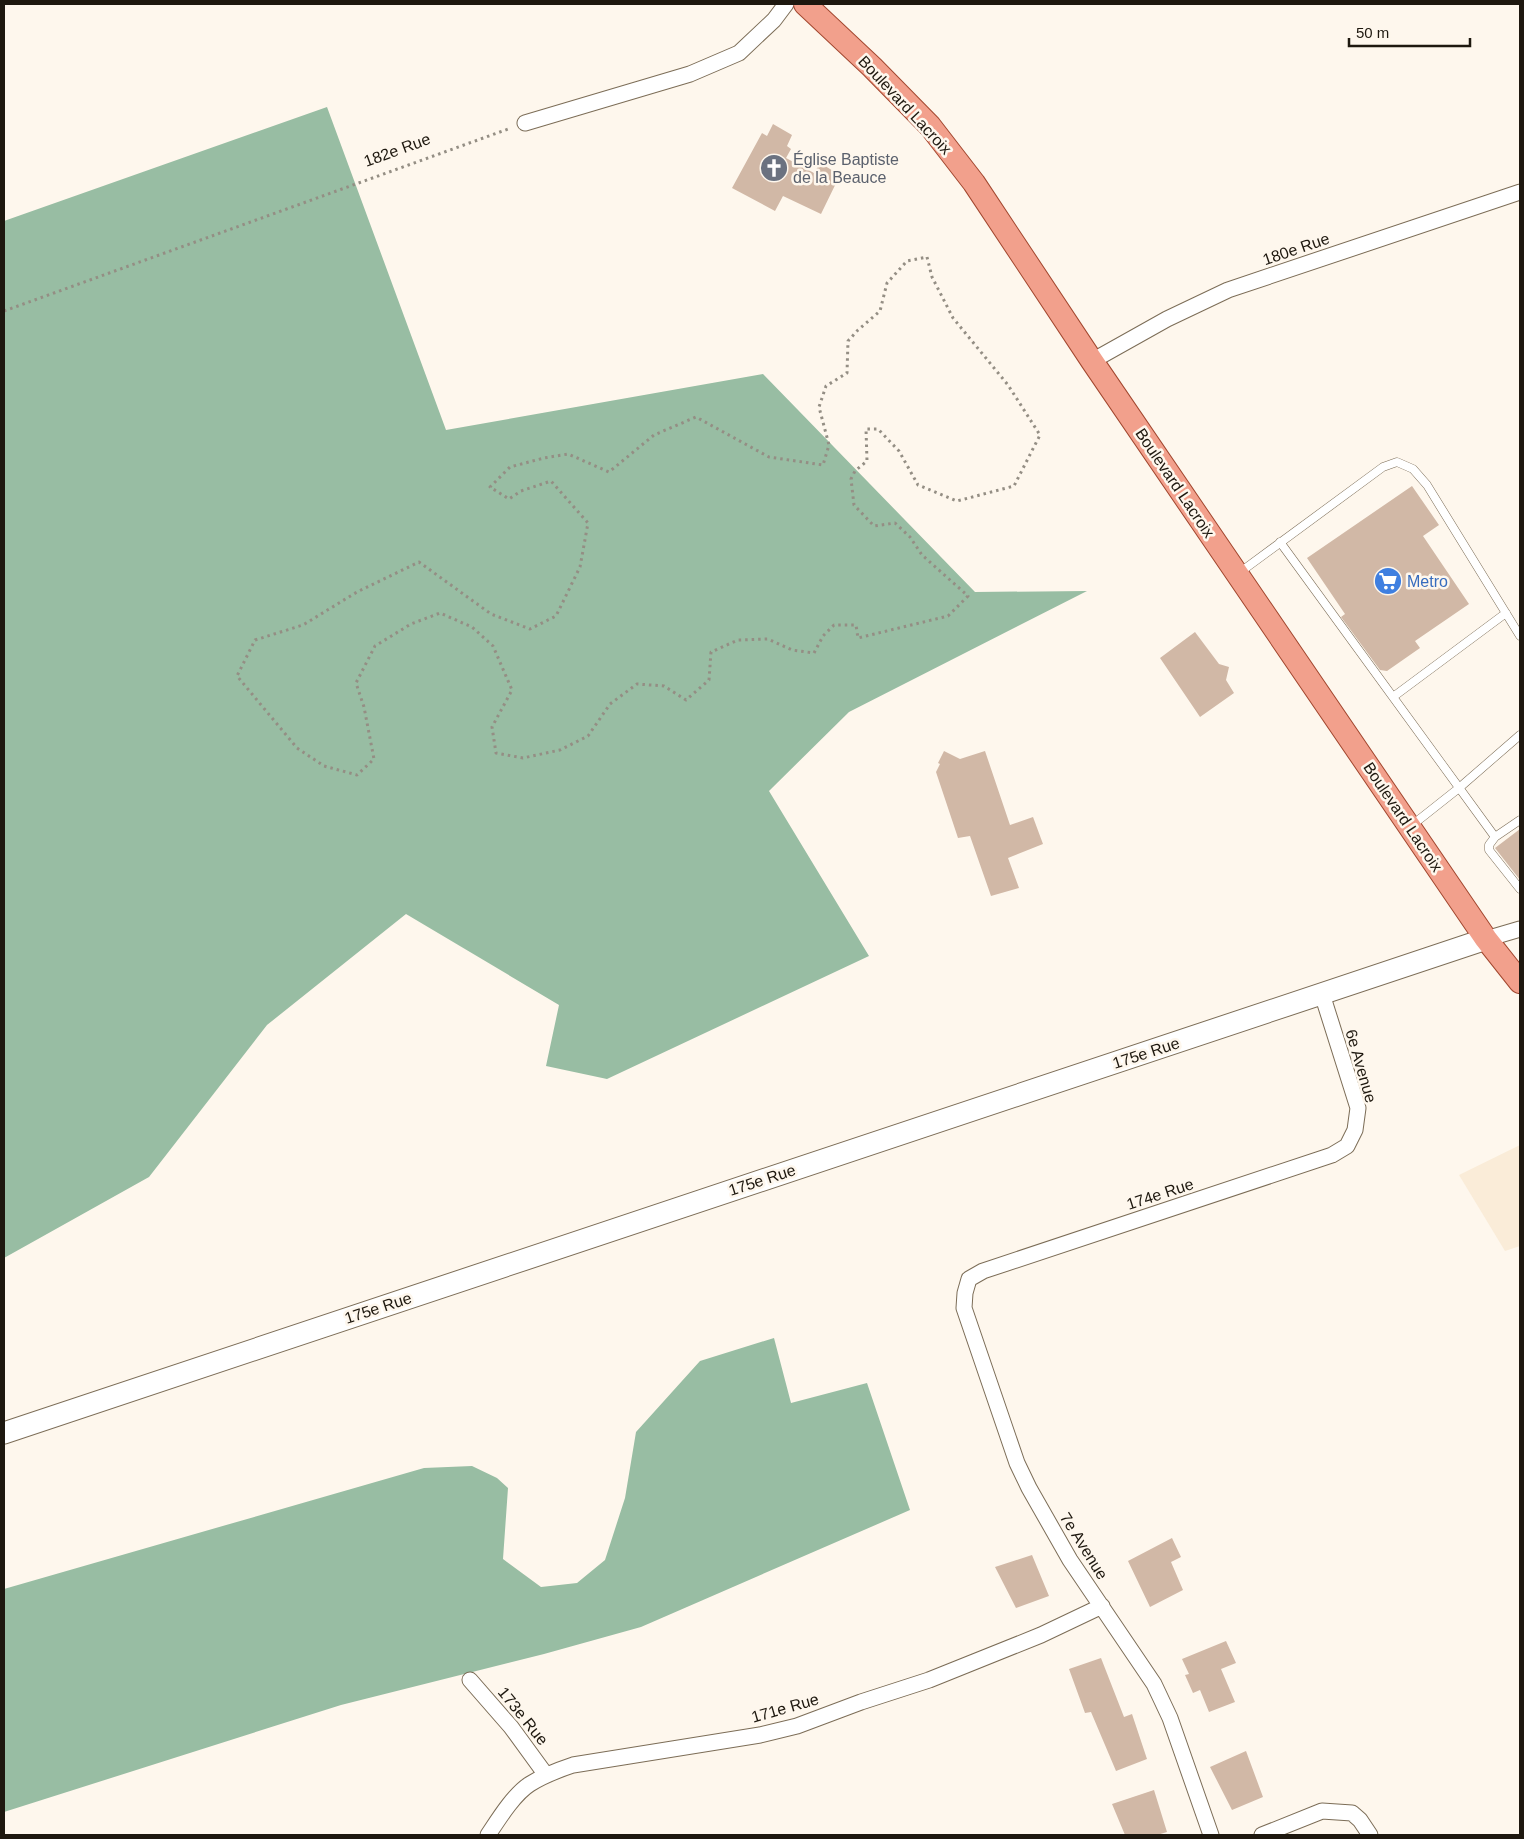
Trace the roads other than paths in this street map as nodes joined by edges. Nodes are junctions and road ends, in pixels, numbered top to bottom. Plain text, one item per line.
1 (786, 4) edge
2 (805, 4) edge
3 (525, 123) road end
4 (1520, 192) edge
5 (1092, 360) junction
6 (1280, 542) junction
7 (1237, 574) junction
8 (1506, 613) junction
9 (1520, 636) edge
10 (1393, 697) junction
11 (1520, 735) edge
12 (1460, 788) junction
13 (1520, 820) edge
14 (1409, 827) junction
15 (1495, 837) junction
16 (1520, 889) edge
17 (1520, 929) edge
18 (1486, 939) junction
19 (1520, 982) edge
20 (1322, 994) junction
21 (1347, 1146) joint
22 (983, 1271) joint
23 (4, 1433) edge
24 (1102, 1606) junction
25 (470, 1680) dead end
26 (546, 1775) junction
27 (488, 1835) edge
28 (1211, 1835) edge
29 (1262, 1835) edge
30 (1370, 1835) edge

1 - 3 street
2 - 5 main road, Boulevard Lacroix
4 - 5 street, 180e Rue
5 - 7 main road, Boulevard Lacroix
6 - 7 lane
6 - 8 lane
6 - 10 lane
7 - 14 main road, Boulevard Lacroix
8 - 9 lane
8 - 10 lane
10 - 12 lane
11 - 12 lane
12 - 14 lane
12 - 15 lane
13 - 15 lane
14 - 18 main road, Boulevard Lacroix
15 - 16 lane
17 - 18 street, 175e Rue
18 - 19 main road, Boulevard Lacroix
18 - 20 street, 175e Rue
20 - 21 street, 6e Avenue
20 - 23 street, 175e Rue
21 - 22 street, 174e Rue
22 - 24 street, 7e Avenue
24 - 26 street, 171e Rue
24 - 28 street, 7e Avenue
25 - 26 street, 173e Rue
26 - 27 street, 171e Rue
29 - 30 street

